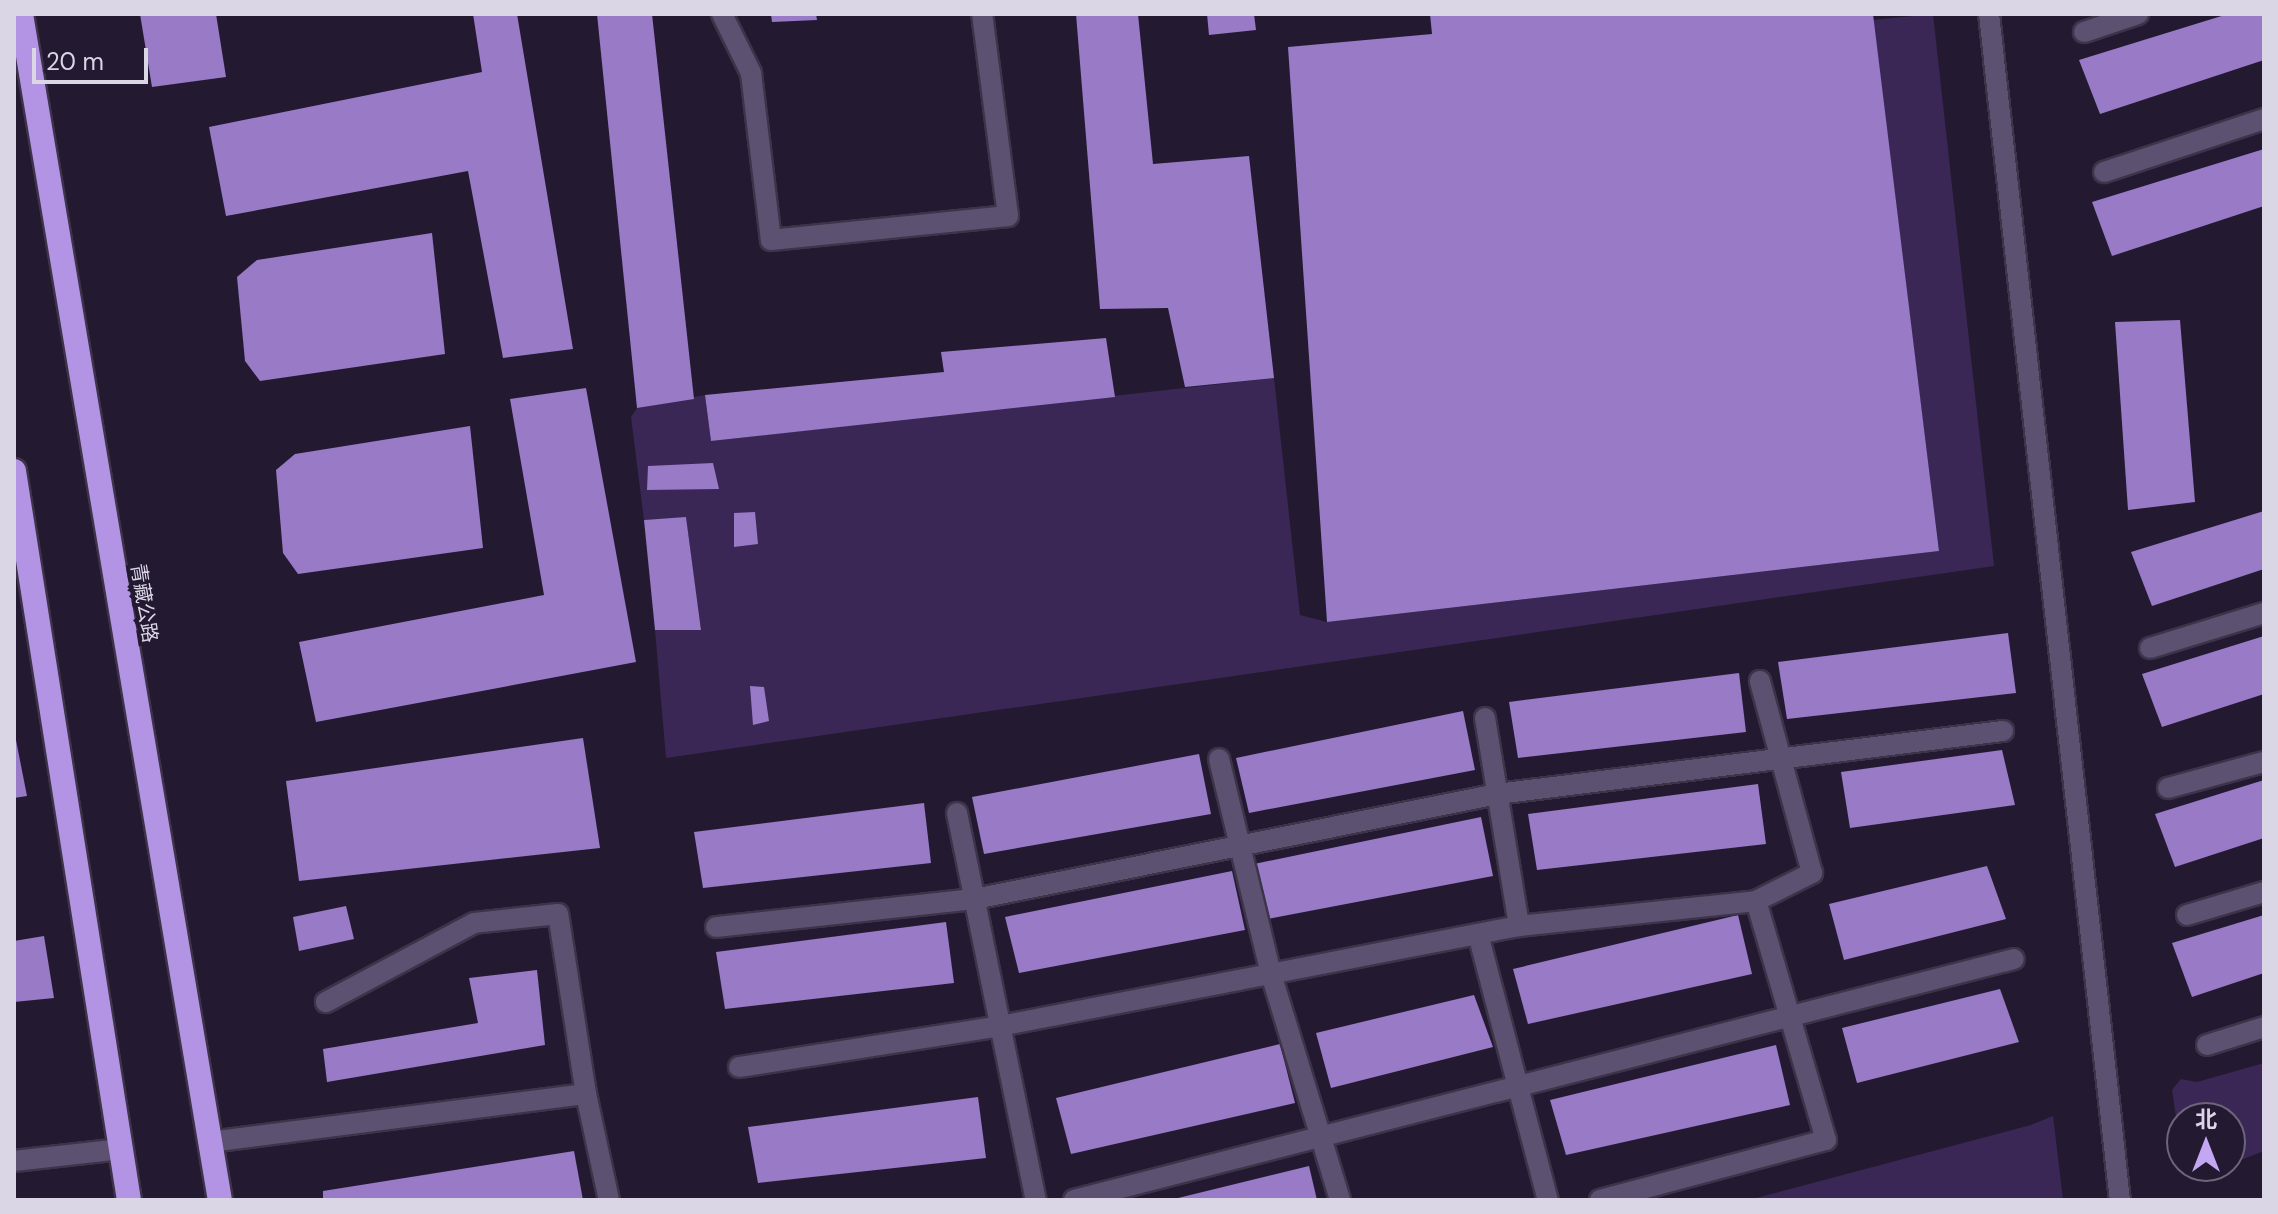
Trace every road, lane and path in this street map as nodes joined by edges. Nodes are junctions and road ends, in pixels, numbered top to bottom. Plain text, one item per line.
1 (21, 14) edge
2 (722, 14) edge
3 (982, 14) edge
4 (1989, 14) edge
5 (2138, 14) edge
6 (2084, 32) dead end
7 (2264, 119) edge
8 (2104, 172) dead end
9 (14, 471) edge
10 (2264, 613) edge
11 (2150, 648) dead end
12 (1760, 681) dead end
13 (1485, 718) dead end
14 (2003, 731) dead end
15 (1781, 757) junction
16 (1219, 759) dead end
17 (2264, 762) edge
18 (2168, 788) dead end
19 (1497, 794) junction
20 (957, 813) dead end
21 (1240, 843) junction
22 (2264, 892) edge
23 (975, 899) junction
24 (1756, 901) junction
25 (2187, 915) dead end
26 (1519, 926) junction
27 (716, 927) dead end
28 (1478, 934) junction
29 (2014, 959) dead end
30 (1271, 974) junction
31 (326, 1002) dead end
32 (1790, 1016) junction
33 (1000, 1026) junction
34 (2264, 1027) edge
35 (2207, 1045) dead end
36 (739, 1067) dead end
37 (1518, 1085) junction
38 (586, 1094) junction
39 (210, 1142) junction
40 (1322, 1142) junction
41 (121, 1149) junction
42 (14, 1161) edge
43 (129, 1200) edge
44 (220, 1200) edge
45 (609, 1200) edge
46 (1036, 1200) edge
47 (1074, 1200) edge
48 (1340, 1200) edge
49 (1548, 1200) edge
50 (1600, 1200) edge
51 (2120, 1200) edge

1 - 39 highway, 青藏公路
2 - 3 street
4 - 51 street
5 - 6 street
7 - 8 street
9 - 41 highway
10 - 11 street
12 - 15 street
13 - 19 street
14 - 15 street
15 - 19 street
15 - 24 street
16 - 21 street
17 - 18 street
19 - 21 street
19 - 26 street
20 - 23 street
21 - 23 street
21 - 30 street
22 - 25 street
23 - 27 street
23 - 33 street
24 - 26 street
24 - 32 street
26 - 28 street
28 - 30 street
28 - 37 street
29 - 32 street
30 - 33 street
30 - 40 street
31 - 38 street
32 - 37 street
32 - 50 street
33 - 36 street
33 - 46 street
34 - 35 street
37 - 40 street
37 - 49 street
38 - 39 street
38 - 45 street
39 - 44 highway, 青藏公路
40 - 47 street
40 - 48 street
41 - 42 street
41 - 43 highway

